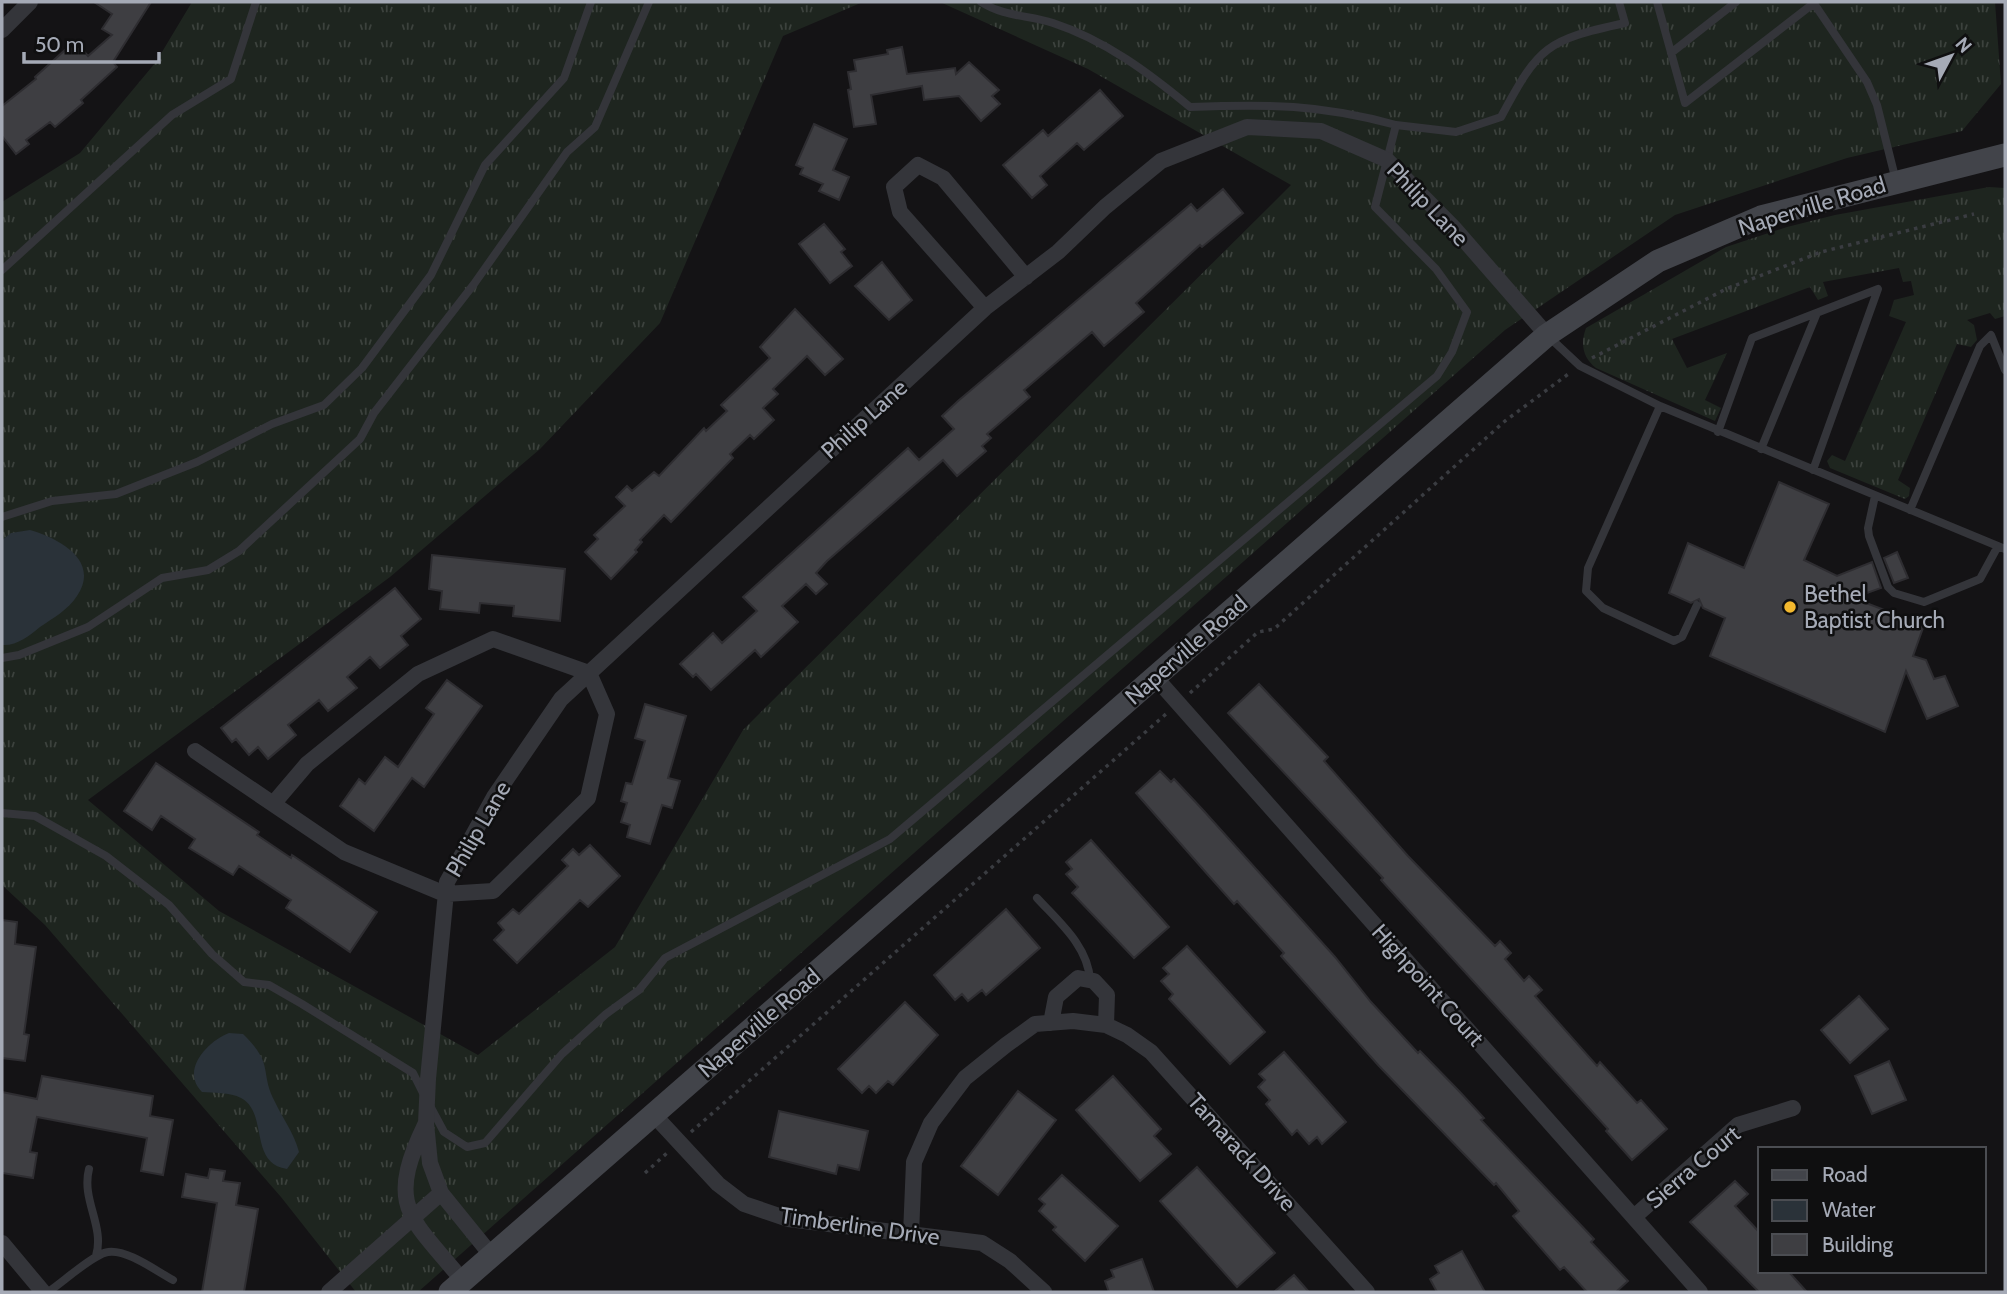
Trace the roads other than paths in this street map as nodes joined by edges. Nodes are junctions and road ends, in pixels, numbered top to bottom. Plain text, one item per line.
1 (30, 2) edge
2 (256, 2) edge
3 (591, 2) edge
4 (649, 2) edge
5 (981, 2) edge
6 (1619, 2) edge
7 (1657, 2) edge
8 (1737, 2) edge
9 (1814, 3) edge
10 (2, 30) edge
11 (1671, 53) junction
12 (1396, 125) junction
13 (2005, 155) edge
14 (1387, 160) junction
15 (1896, 181) junction
16 (2, 270) edge
17 (1026, 277) junction
18 (985, 309) junction
19 (1817, 313) junction
20 (1547, 335) junction
21 (2005, 370) edge
22 (1660, 406) junction
23 (1718, 432) junction
24 (1761, 449) junction
25 (1813, 470) junction
26 (1875, 496) junction
27 (1910, 510) junction
28 (2, 517) edge
29 (2002, 548) edge
30 (1697, 606) dead end
31 (2, 658) edge
32 (589, 673) junction
33 (1156, 677) junction
34 (195, 751) dead end
35 (273, 804) junction
36 (2, 813) edge
37 (446, 894) junction
38 (1037, 898) dead end
39 (1090, 980) junction
40 (1051, 1023) junction
41 (1106, 1026) junction
42 (427, 1100) junction
43 (1793, 1108) dead end
44 (654, 1115) junction
45 (426, 1123) junction
46 (89, 1169) dead end
47 (441, 1193) junction
48 (1634, 1217) junction
49 (411, 1218) junction
50 (911, 1234) junction
51 (2, 1243) edge
52 (96, 1256) junction
53 (492, 1256) junction
54 (173, 1280) dead end
55 (456, 1287) edge
56 (46, 1292) edge
57 (329, 1292) edge
58 (1044, 1292) edge
59 (1367, 1292) edge
60 (1700, 1292) edge

1 - 10 street
2 - 16 lane
3 - 28 lane
4 - 31 lane
5 - 12 lane
6 - 12 lane
7 - 11 lane
8 - 11 lane
9 - 11 lane
9 - 15 lane
12 - 14 lane
13 - 15 street, Naperville Road
14 - 17 street, Philip Lane
14 - 20 street, Philip Lane
14 - 42 lane
15 - 20 street, Naperville Road
17 - 18 street, Philip Lane
17 - 18 street
18 - 32 street, Philip Lane
19 - 23 lane
19 - 24 lane
19 - 25 lane
20 - 22 lane
20 - 33 street, Naperville Road
21 - 27 lane
22 - 23 lane
22 - 30 lane
23 - 24 lane
24 - 25 lane
25 - 26 lane
26 - 27 lane
26 - 29 lane
27 - 29 lane
32 - 35 street
32 - 37 street, Philip Lane
32 - 37 street
33 - 44 street, Naperville Road
33 - 48 street, Highpoint Court
34 - 35 street
35 - 37 street
36 - 42 lane
37 - 42 street, Philip Lane
38 - 39 lane
39 - 40 street
39 - 41 street
40 - 41 street, Tamarack Drive
40 - 50 street, Tamarack Drive
41 - 59 street, Tamarack Drive
42 - 45 street, Philip Lane
43 - 48 street, Sierra Court
44 - 50 street, Timberline Drive
44 - 53 street, Naperville Road
45 - 47 street, Philip Lane
45 - 49 street, Philip Lane
46 - 52 lane
47 - 49 street
47 - 53 street, Philip Lane
48 - 60 street, Highpoint Court
49 - 55 street, Philip Lane
49 - 57 street
50 - 58 street, Timberline Drive
51 - 56 street
52 - 54 lane
52 - 56 lane
53 - 55 street, Naperville Road

